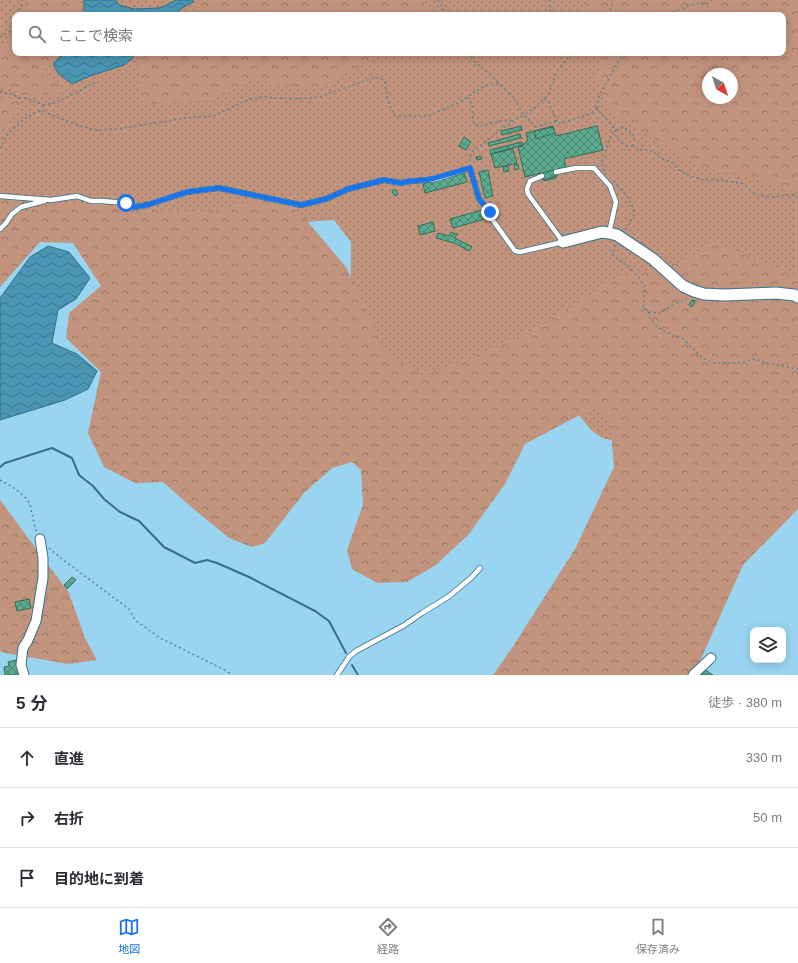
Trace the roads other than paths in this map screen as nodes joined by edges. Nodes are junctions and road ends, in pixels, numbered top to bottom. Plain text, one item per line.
1 (556, 172) dead end
2 (542, 176) dead end
3 (0, 196) edge
4 (51, 200) junction
5 (0, 229) edge
6 (609, 233) junction
7 (563, 242) junction
8 (798, 297) edge
9 (40, 539) road end
10 (480, 568) dead end
11 (711, 658) dead end
12 (24, 675) edge
13 (337, 675) edge
14 (692, 675) edge

1 - 6 lane
2 - 7 lane
3 - 4 lane
4 - 5 lane
4 - 7 lane
6 - 7 street
6 - 8 street
9 - 12 street
10 - 13 lane
11 - 14 street

